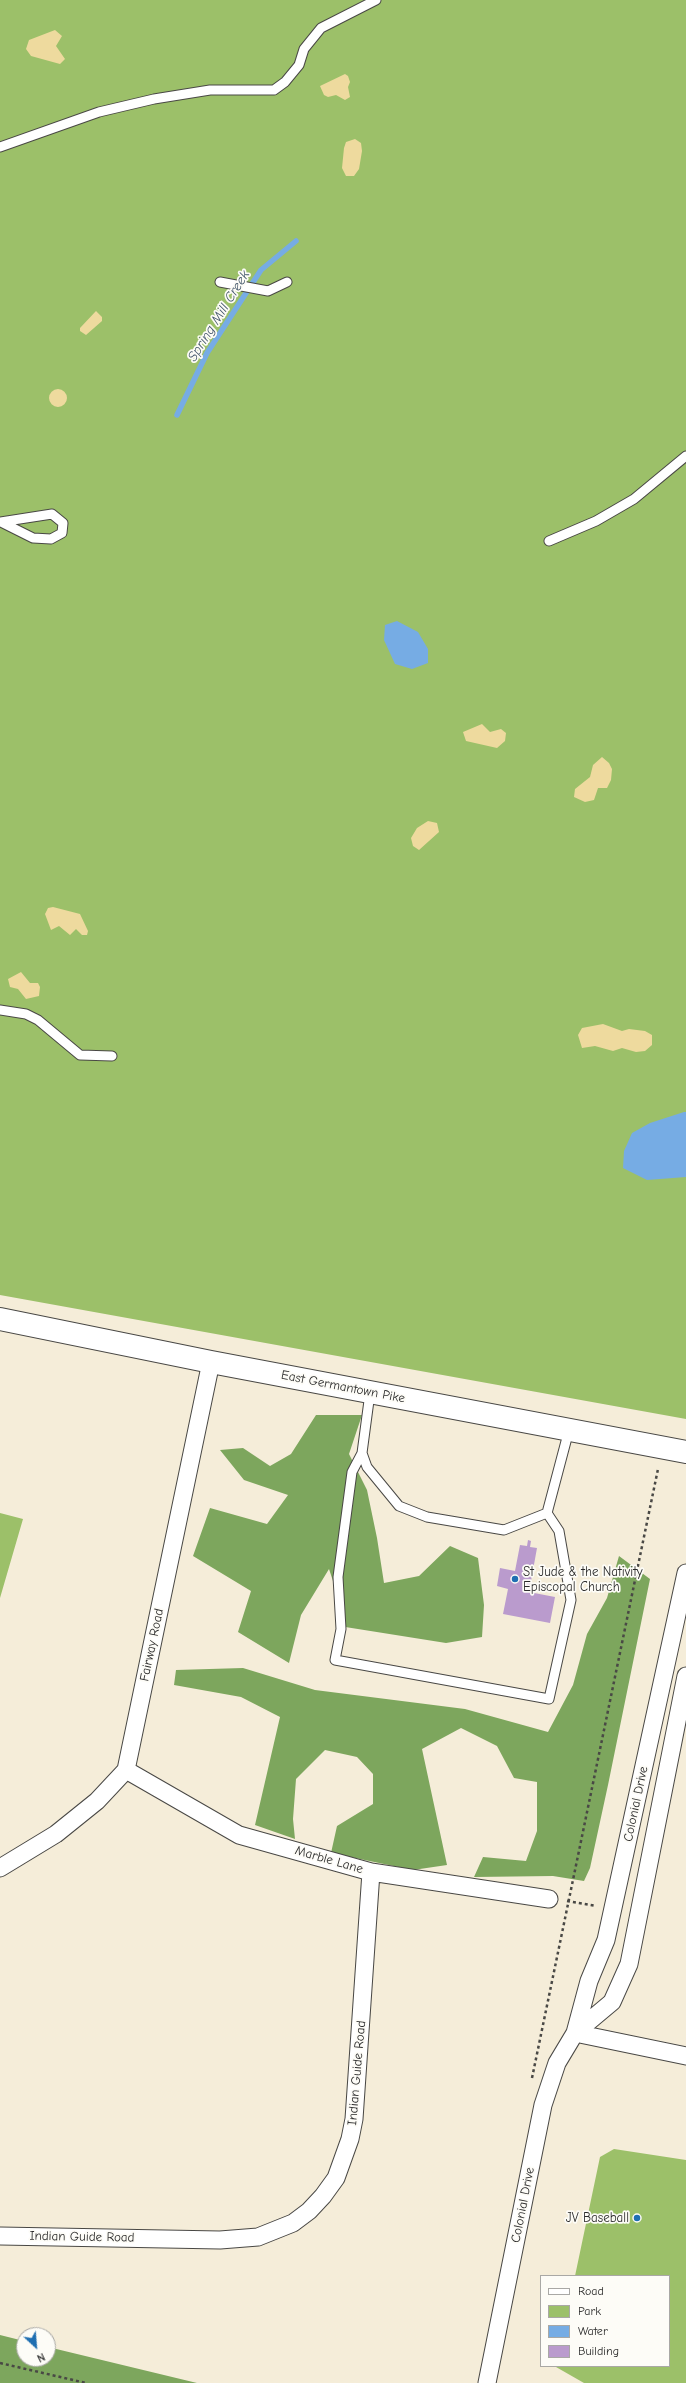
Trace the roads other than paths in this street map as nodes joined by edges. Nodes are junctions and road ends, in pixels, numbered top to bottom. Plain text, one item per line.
1 (376, 0) edge
2 (0, 147) edge
3 (220, 282) dead end
4 (287, 282) dead end
5 (686, 456) edge
6 (1, 522) edge
7 (549, 541) dead end
8 (0, 1010) edge
9 (112, 1056) dead end
10 (0, 1319) edge
11 (211, 1362) junction
12 (370, 1393) junction
13 (570, 1430) junction
14 (686, 1452) edge
15 (362, 1453) junction
16 (547, 1514) junction
17 (686, 1573) edge
18 (686, 1676) edge
19 (126, 1770) junction
20 (0, 1868) edge
21 (371, 1872) junction
22 (549, 1899) road end
23 (574, 2033) junction
24 (686, 2056) edge
25 (0, 2236) edge
26 (487, 2383) edge

1 - 2 lane
3 - 4 lane
5 - 7 lane
6 - 6 lane
8 - 9 lane
10 - 11 main road, East Germantown Pike
11 - 12 main road, East Germantown Pike
11 - 19 street, Fairway Road
12 - 13 main road, East Germantown Pike
12 - 15 lane
13 - 14 main road, East Germantown Pike
13 - 16 lane
15 - 16 lane
15 - 16 lane
17 - 23 street, Colonial Drive
18 - 23 street, Colonial Drive
19 - 20 street
19 - 21 street, Marble Lane
21 - 22 street, Marble Lane
21 - 25 street, Indian Guide Road
23 - 24 street
23 - 26 street, Colonial Drive

